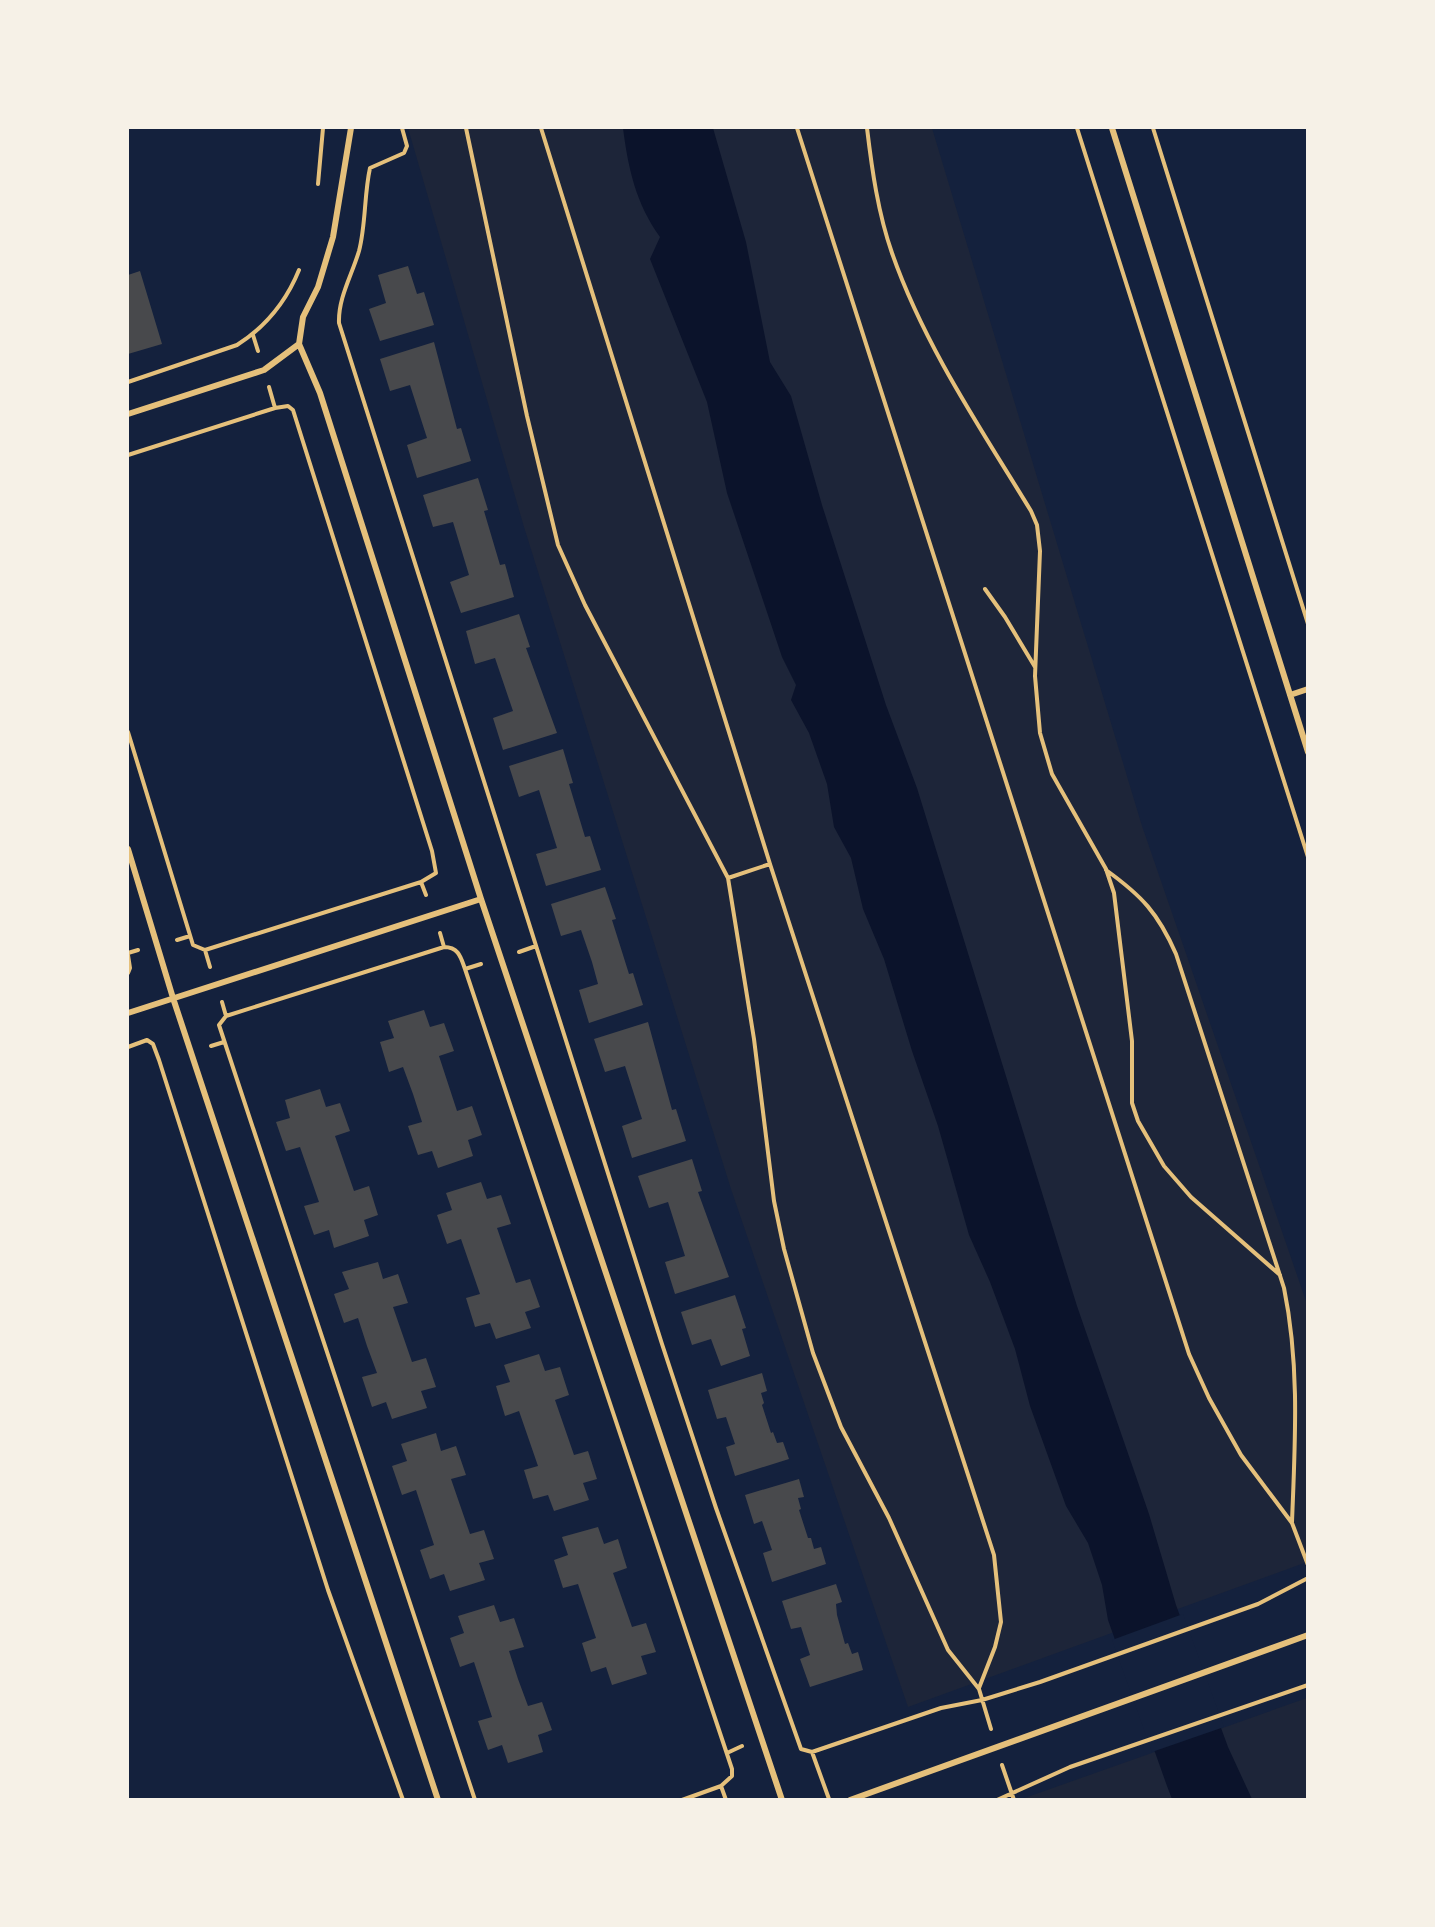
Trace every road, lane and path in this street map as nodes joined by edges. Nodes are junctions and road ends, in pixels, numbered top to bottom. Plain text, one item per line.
1 (322, 128) edge
2 (351, 128) edge
3 (402, 128) edge
4 (466, 128) edge
5 (541, 128) edge
6 (796, 128) edge
7 (867, 128) edge
8 (1077, 128) edge
9 (1112, 128) edge
10 (1152, 128) edge
11 (318, 187) dead end
12 (303, 261) dead end
13 (299, 344) junction
14 (128, 382) edge
15 (128, 414) edge
16 (128, 455) edge
17 (985, 589) dead end
18 (1308, 624) edge
19 (1036, 668) junction
20 (1308, 689) edge
21 (1290, 695) junction
22 (128, 732) edge
23 (1308, 752) edge
24 (128, 849) edge
25 (1308, 856) edge
26 (770, 864) junction
27 (1106, 870) junction
28 (728, 878) junction
29 (481, 899) junction
30 (128, 955) edge
31 (128, 973) edge
32 (172, 998) junction
33 (128, 1013) edge
34 (128, 1047) edge
35 (1280, 1275) junction
36 (1292, 1522) junction
37 (1308, 1564) edge
38 (1308, 1578) edge
39 (1308, 1635) edge
40 (1308, 1685) edge
41 (812, 1752) junction
42 (721, 1786) junction
43 (404, 1800) edge
44 (438, 1800) edge
45 (475, 1800) edge
46 (682, 1800) edge
47 (726, 1800) edge
48 (782, 1800) edge
49 (829, 1800) edge
50 (850, 1800) edge
51 (997, 1800) edge

1 - 11 path
2 - 13 street
3 - 41 path
4 - 28 path
5 - 26 path
6 - 36 path
7 - 19 path
8 - 25 path
9 - 21 street
10 - 18 path
12 - 14 path
13 - 15 street
13 - 29 street
16 - 22 path
17 - 19 path
19 - 27 path
20 - 21 street
21 - 23 street
24 - 32 street
26 - 28 path
26 - 28 path
27 - 35 path
27 - 35 path
29 - 32 street
29 - 48 street
30 - 31 path
32 - 33 street
32 - 44 street
34 - 43 path
35 - 36 path
36 - 37 path
38 - 41 path
39 - 50 street
40 - 51 path
41 - 49 path
42 - 45 path
42 - 46 path
42 - 47 path

